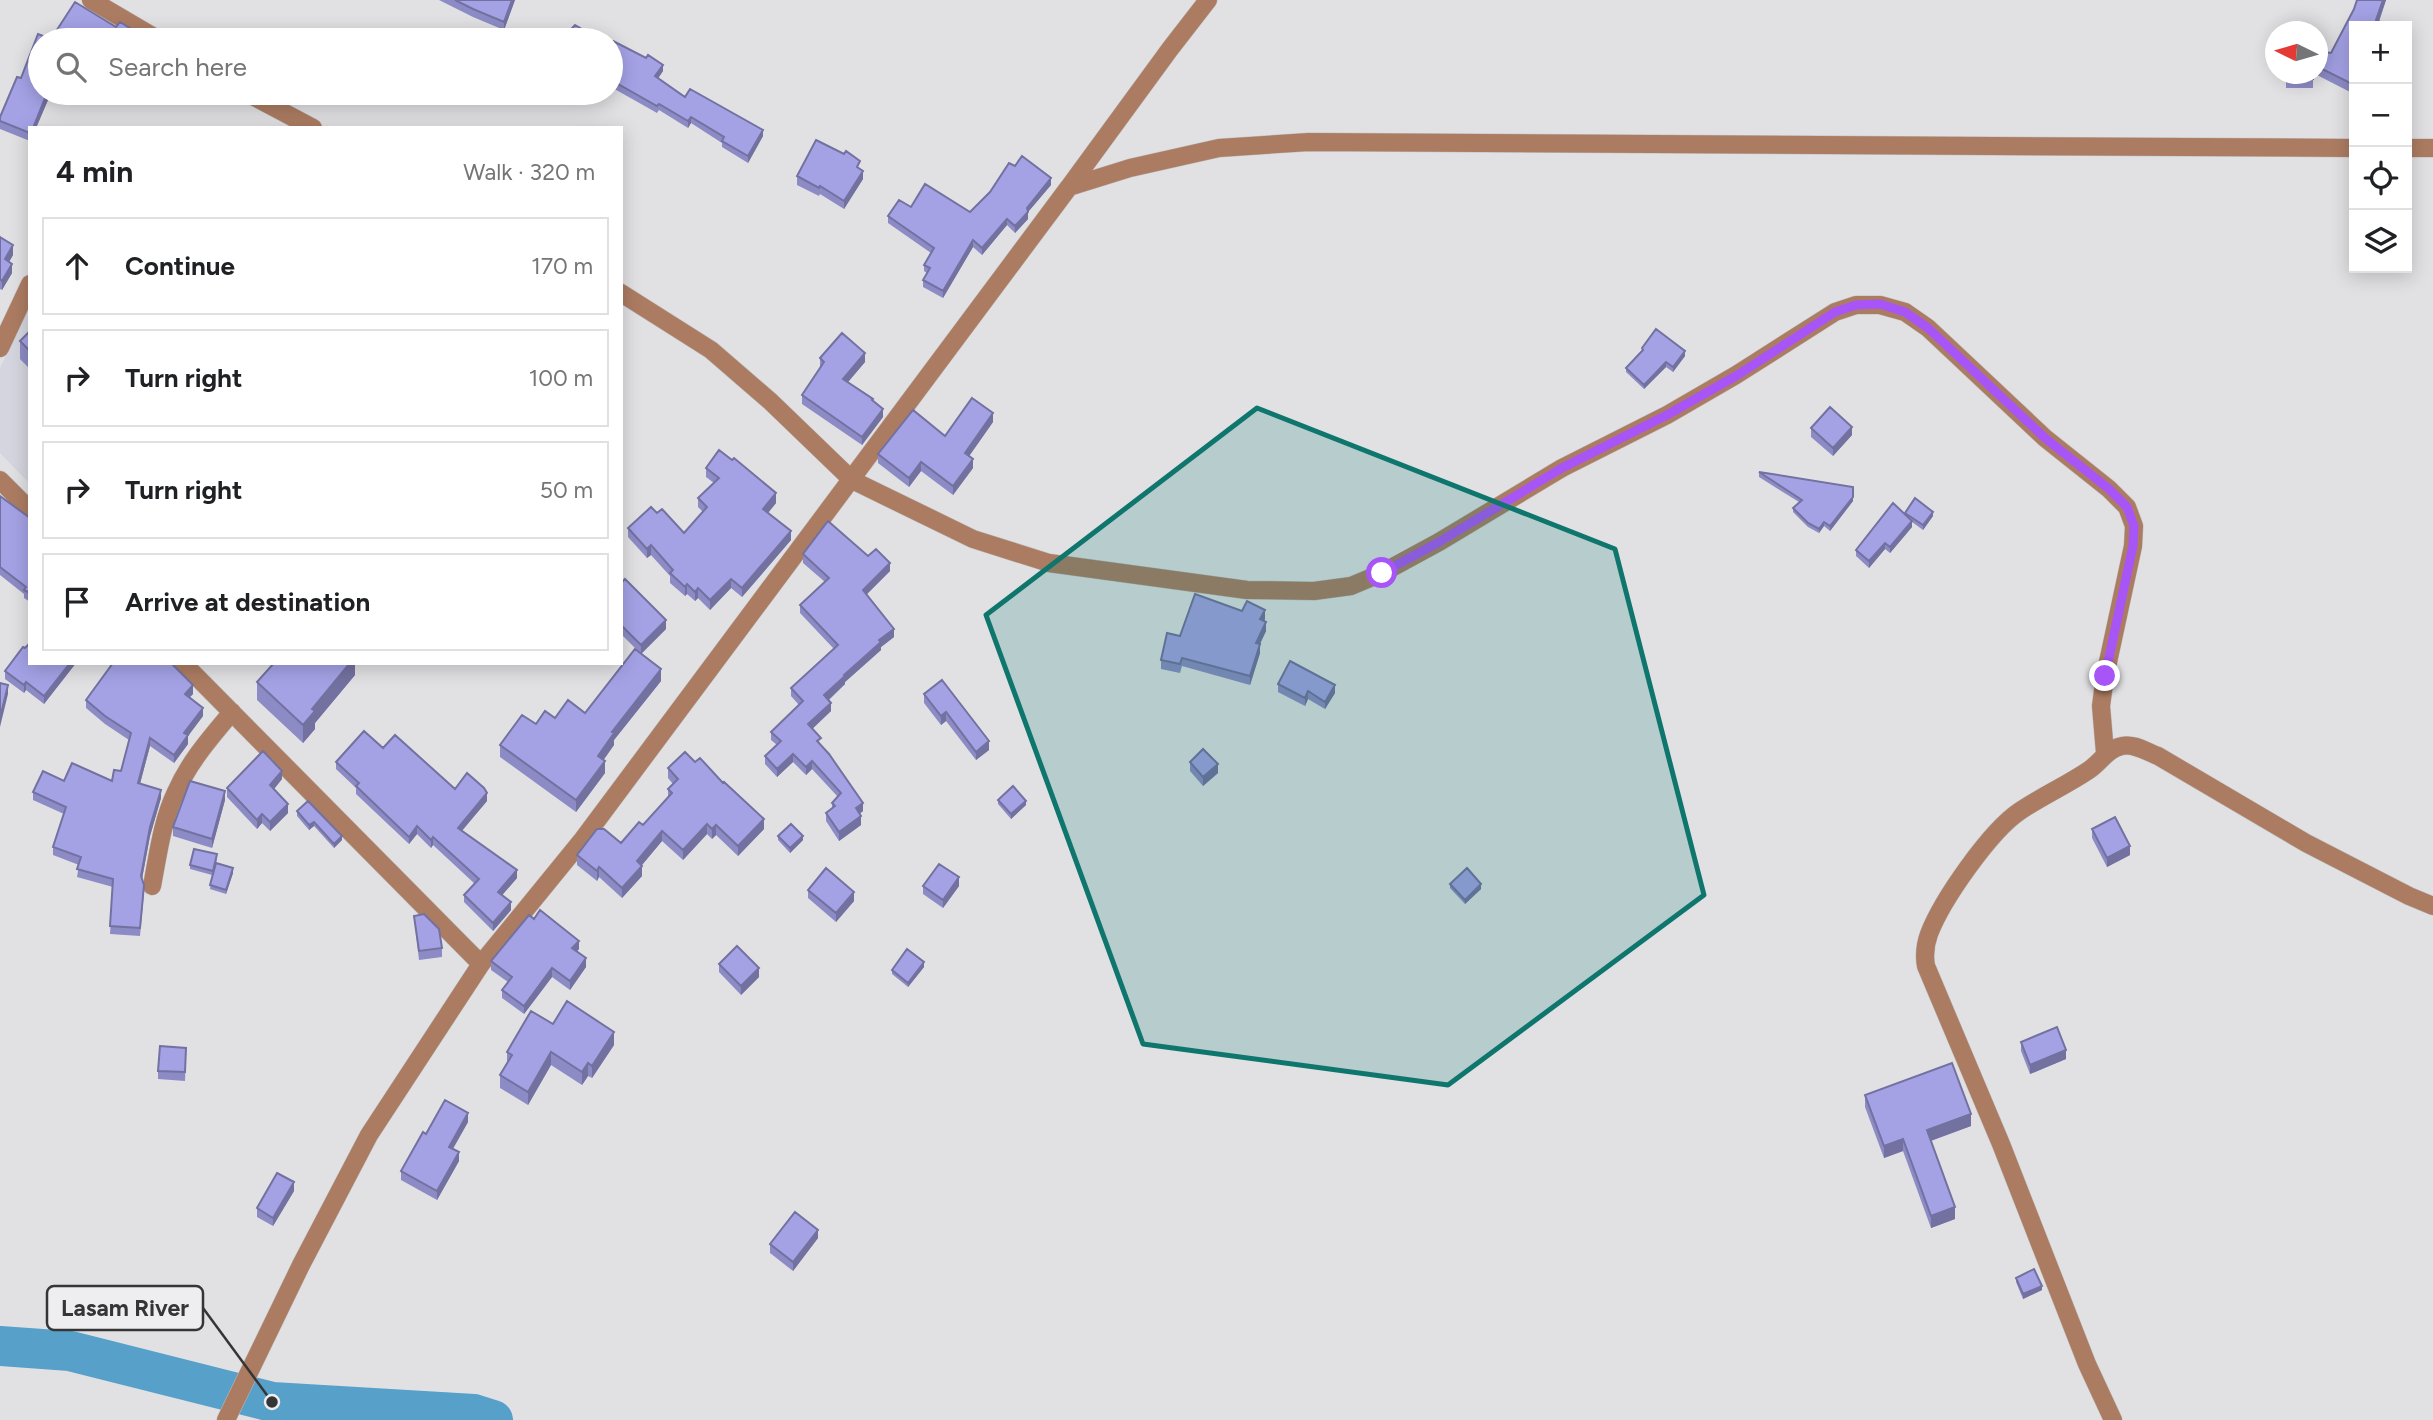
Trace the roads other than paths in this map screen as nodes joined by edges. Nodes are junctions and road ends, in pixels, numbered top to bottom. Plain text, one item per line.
1 (91, 0) edge
2 (1208, 0) edge
3 (139, 28) edge
4 (270, 105) edge
5 (309, 126) edge
6 (2349, 148) edge
7 (2412, 148) edge
8 (2433, 148) edge
9 (1069, 187) junction
10 (28, 288) edge
11 (623, 294) edge
12 (0, 348) edge
13 (0, 480) edge
14 (852, 480) junction
15 (28, 508) edge
16 (185, 665) edge
17 (232, 712) junction
18 (2105, 753) junction
19 (152, 886) dead end
20 (2433, 906) edge
21 (481, 964) junction
22 (226, 1420) edge
23 (2113, 1420) edge

1 - 3 street
2 - 9 street
4 - 5 street
6 - 9 street
7 - 8 street
9 - 14 street
10 - 12 street
11 - 14 street
13 - 15 street
14 - 18 street
14 - 21 street
16 - 17 street
17 - 19 street
17 - 21 street
18 - 20 street
18 - 23 street
21 - 22 street

